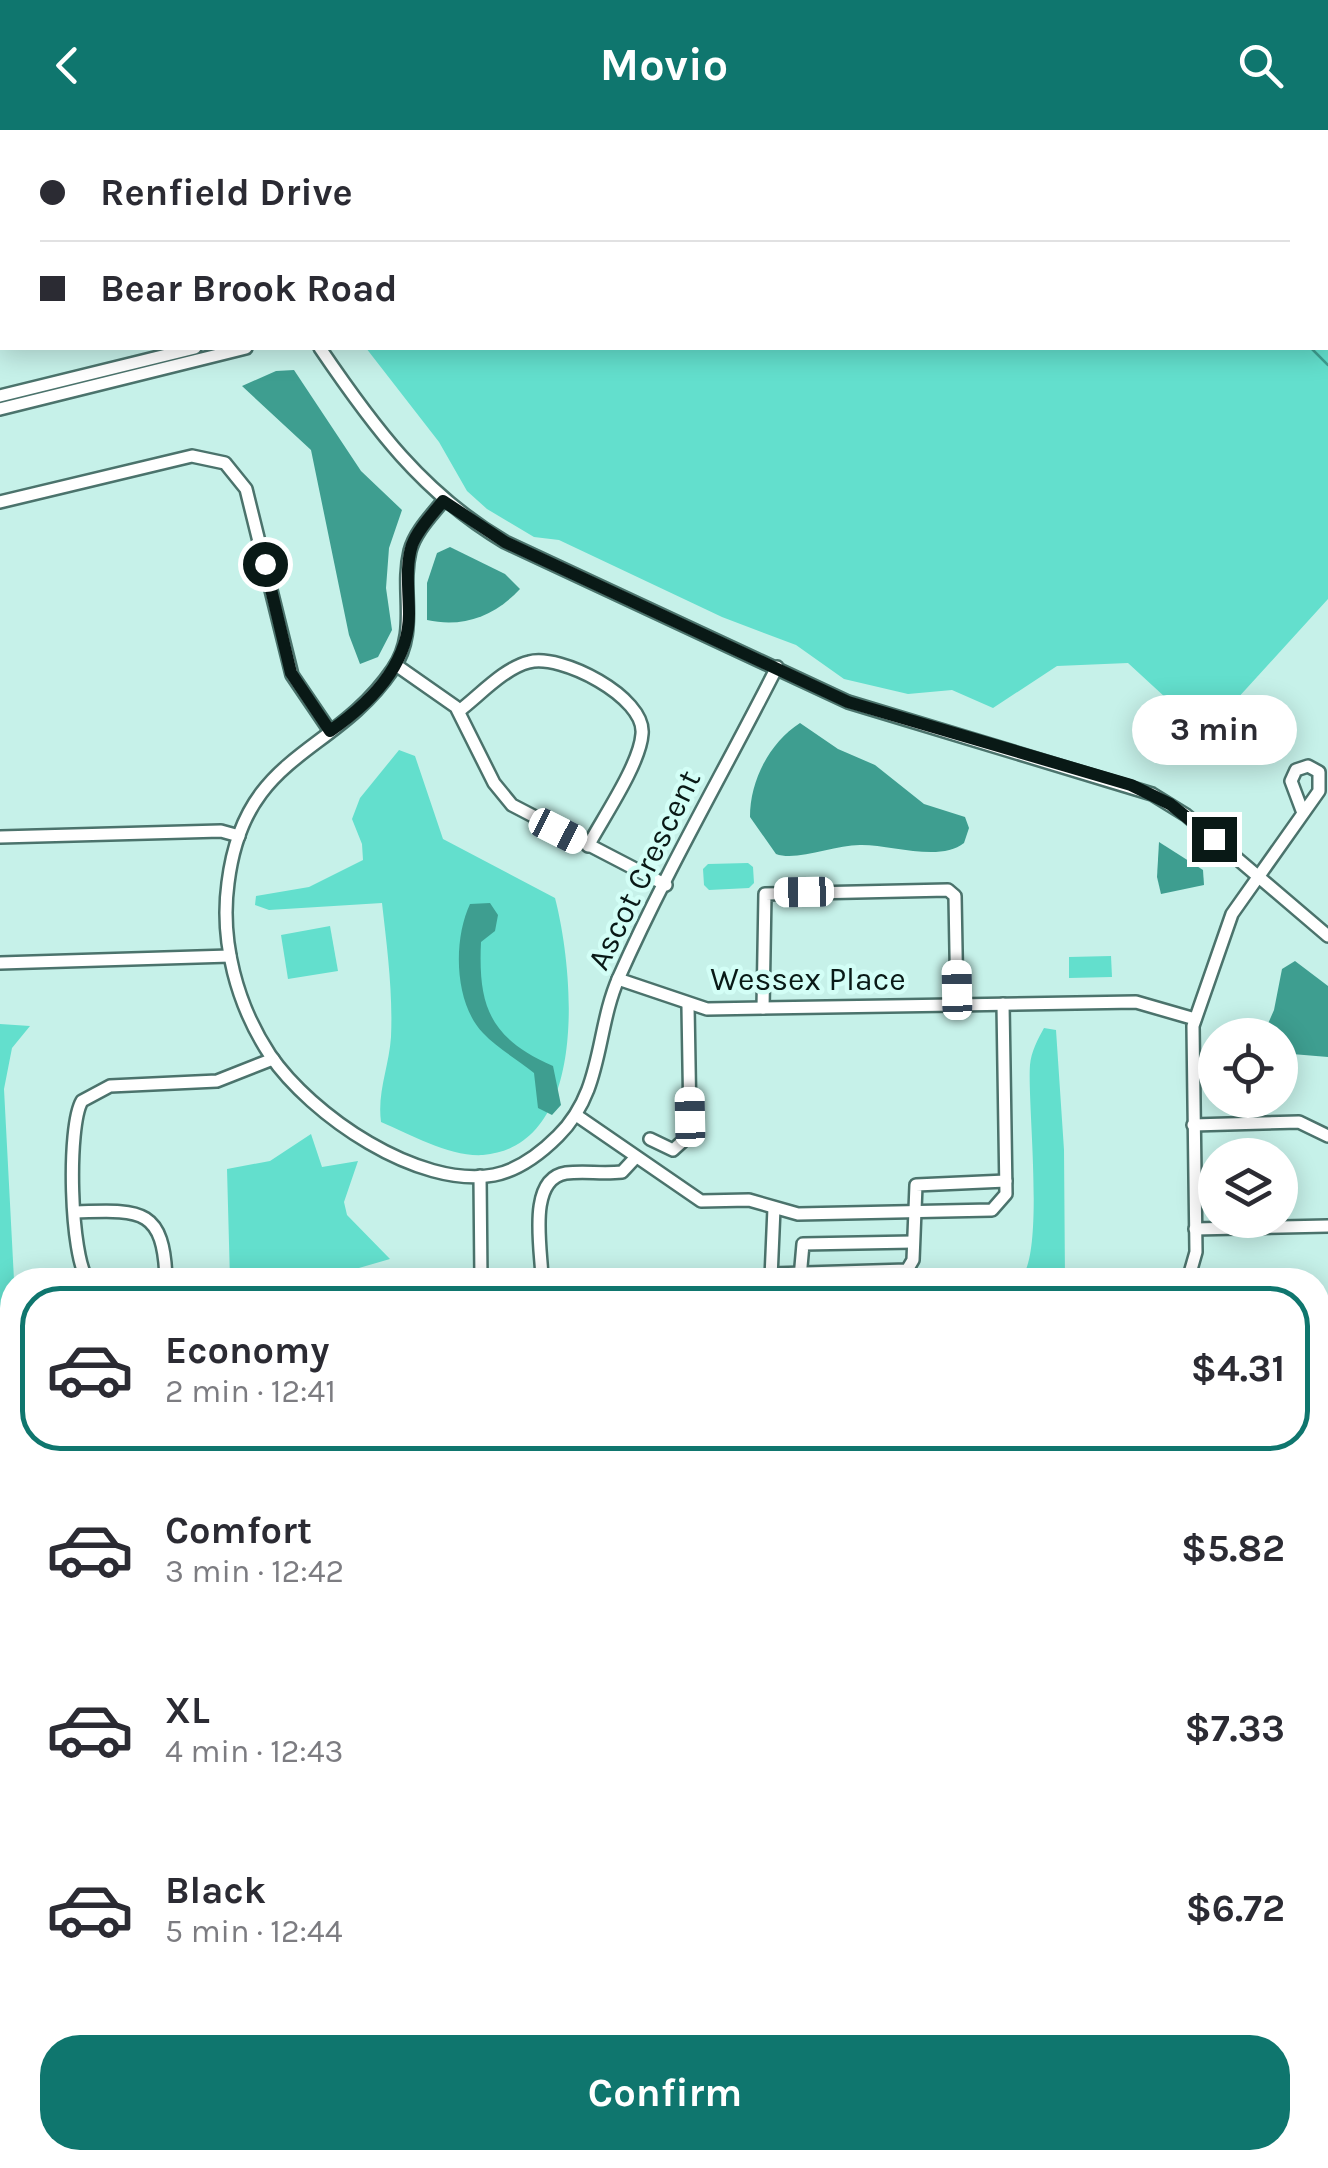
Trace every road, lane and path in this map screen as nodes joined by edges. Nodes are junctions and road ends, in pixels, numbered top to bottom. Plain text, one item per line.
1 (186, 350) edge
2 (238, 350) edge
3 (321, 350) edge
4 (0, 396) edge
5 (0, 408) edge
6 (443, 501) junction
7 (0, 502) edge
8 (396, 664) junction
9 (777, 667) junction
10 (459, 711) junction
11 (330, 731) junction
12 (1303, 813) dead end
13 (240, 836) junction
14 (0, 837) edge
15 (588, 846) junction
16 (1258, 880) junction
17 (666, 885) junction
18 (1328, 936) edge
19 (230, 956) junction
20 (0, 963) edge
21 (618, 979) junction
22 (1002, 1004) junction
23 (957, 1005) junction
24 (688, 1006) junction
25 (764, 1008) junction
26 (1196, 1019) junction
27 (273, 1058) junction
28 (576, 1116) junction
29 (1193, 1125) junction
30 (1328, 1136) edge
31 (650, 1139) dead end
32 (636, 1157) junction
33 (480, 1176) junction
34 (1006, 1181) junction
35 (774, 1208) junction
36 (76, 1212) junction
37 (912, 1212) junction
38 (1328, 1226) edge
39 (1196, 1230) junction
40 (913, 1242) junction
41 (81, 1268) edge
42 (165, 1268) edge
43 (482, 1268) edge
44 (542, 1268) edge
45 (771, 1268) edge
46 (801, 1268) edge
47 (907, 1268) edge
48 (1192, 1268) edge

1 - 4 street
2 - 5 street
3 - 6 street
6 - 8 street, Ascot Crescent
6 - 9 street
7 - 11 street
8 - 10 street
8 - 11 street, Ascot Crescent
9 - 16 street
9 - 17 street, Ascot Crescent
10 - 15 street
10 - 15 street
11 - 13 street, Ascot Crescent
12 - 16 street
13 - 14 street
13 - 19 street, Ascot Crescent
15 - 17 street
16 - 18 street
16 - 26 street
17 - 21 street, Ascot Crescent
19 - 20 street
19 - 27 street, Ascot Crescent
21 - 24 street, Wessex Place
21 - 28 street, Ascot Crescent
22 - 23 street, Wessex Place
22 - 26 street, Wessex Place
22 - 34 street
23 - 25 street, Wessex Place
23 - 25 street
24 - 25 street, Wessex Place
24 - 31 street
26 - 29 street
27 - 33 street, Ascot Crescent
27 - 36 street
28 - 32 street
28 - 33 street, Ascot Crescent
29 - 30 street
29 - 39 street
32 - 35 street
32 - 44 street
33 - 43 street
34 - 37 street
34 - 37 street
35 - 37 street
35 - 45 street
36 - 41 street
36 - 42 street
37 - 40 street
38 - 39 street
39 - 48 street
40 - 46 street
40 - 47 street

